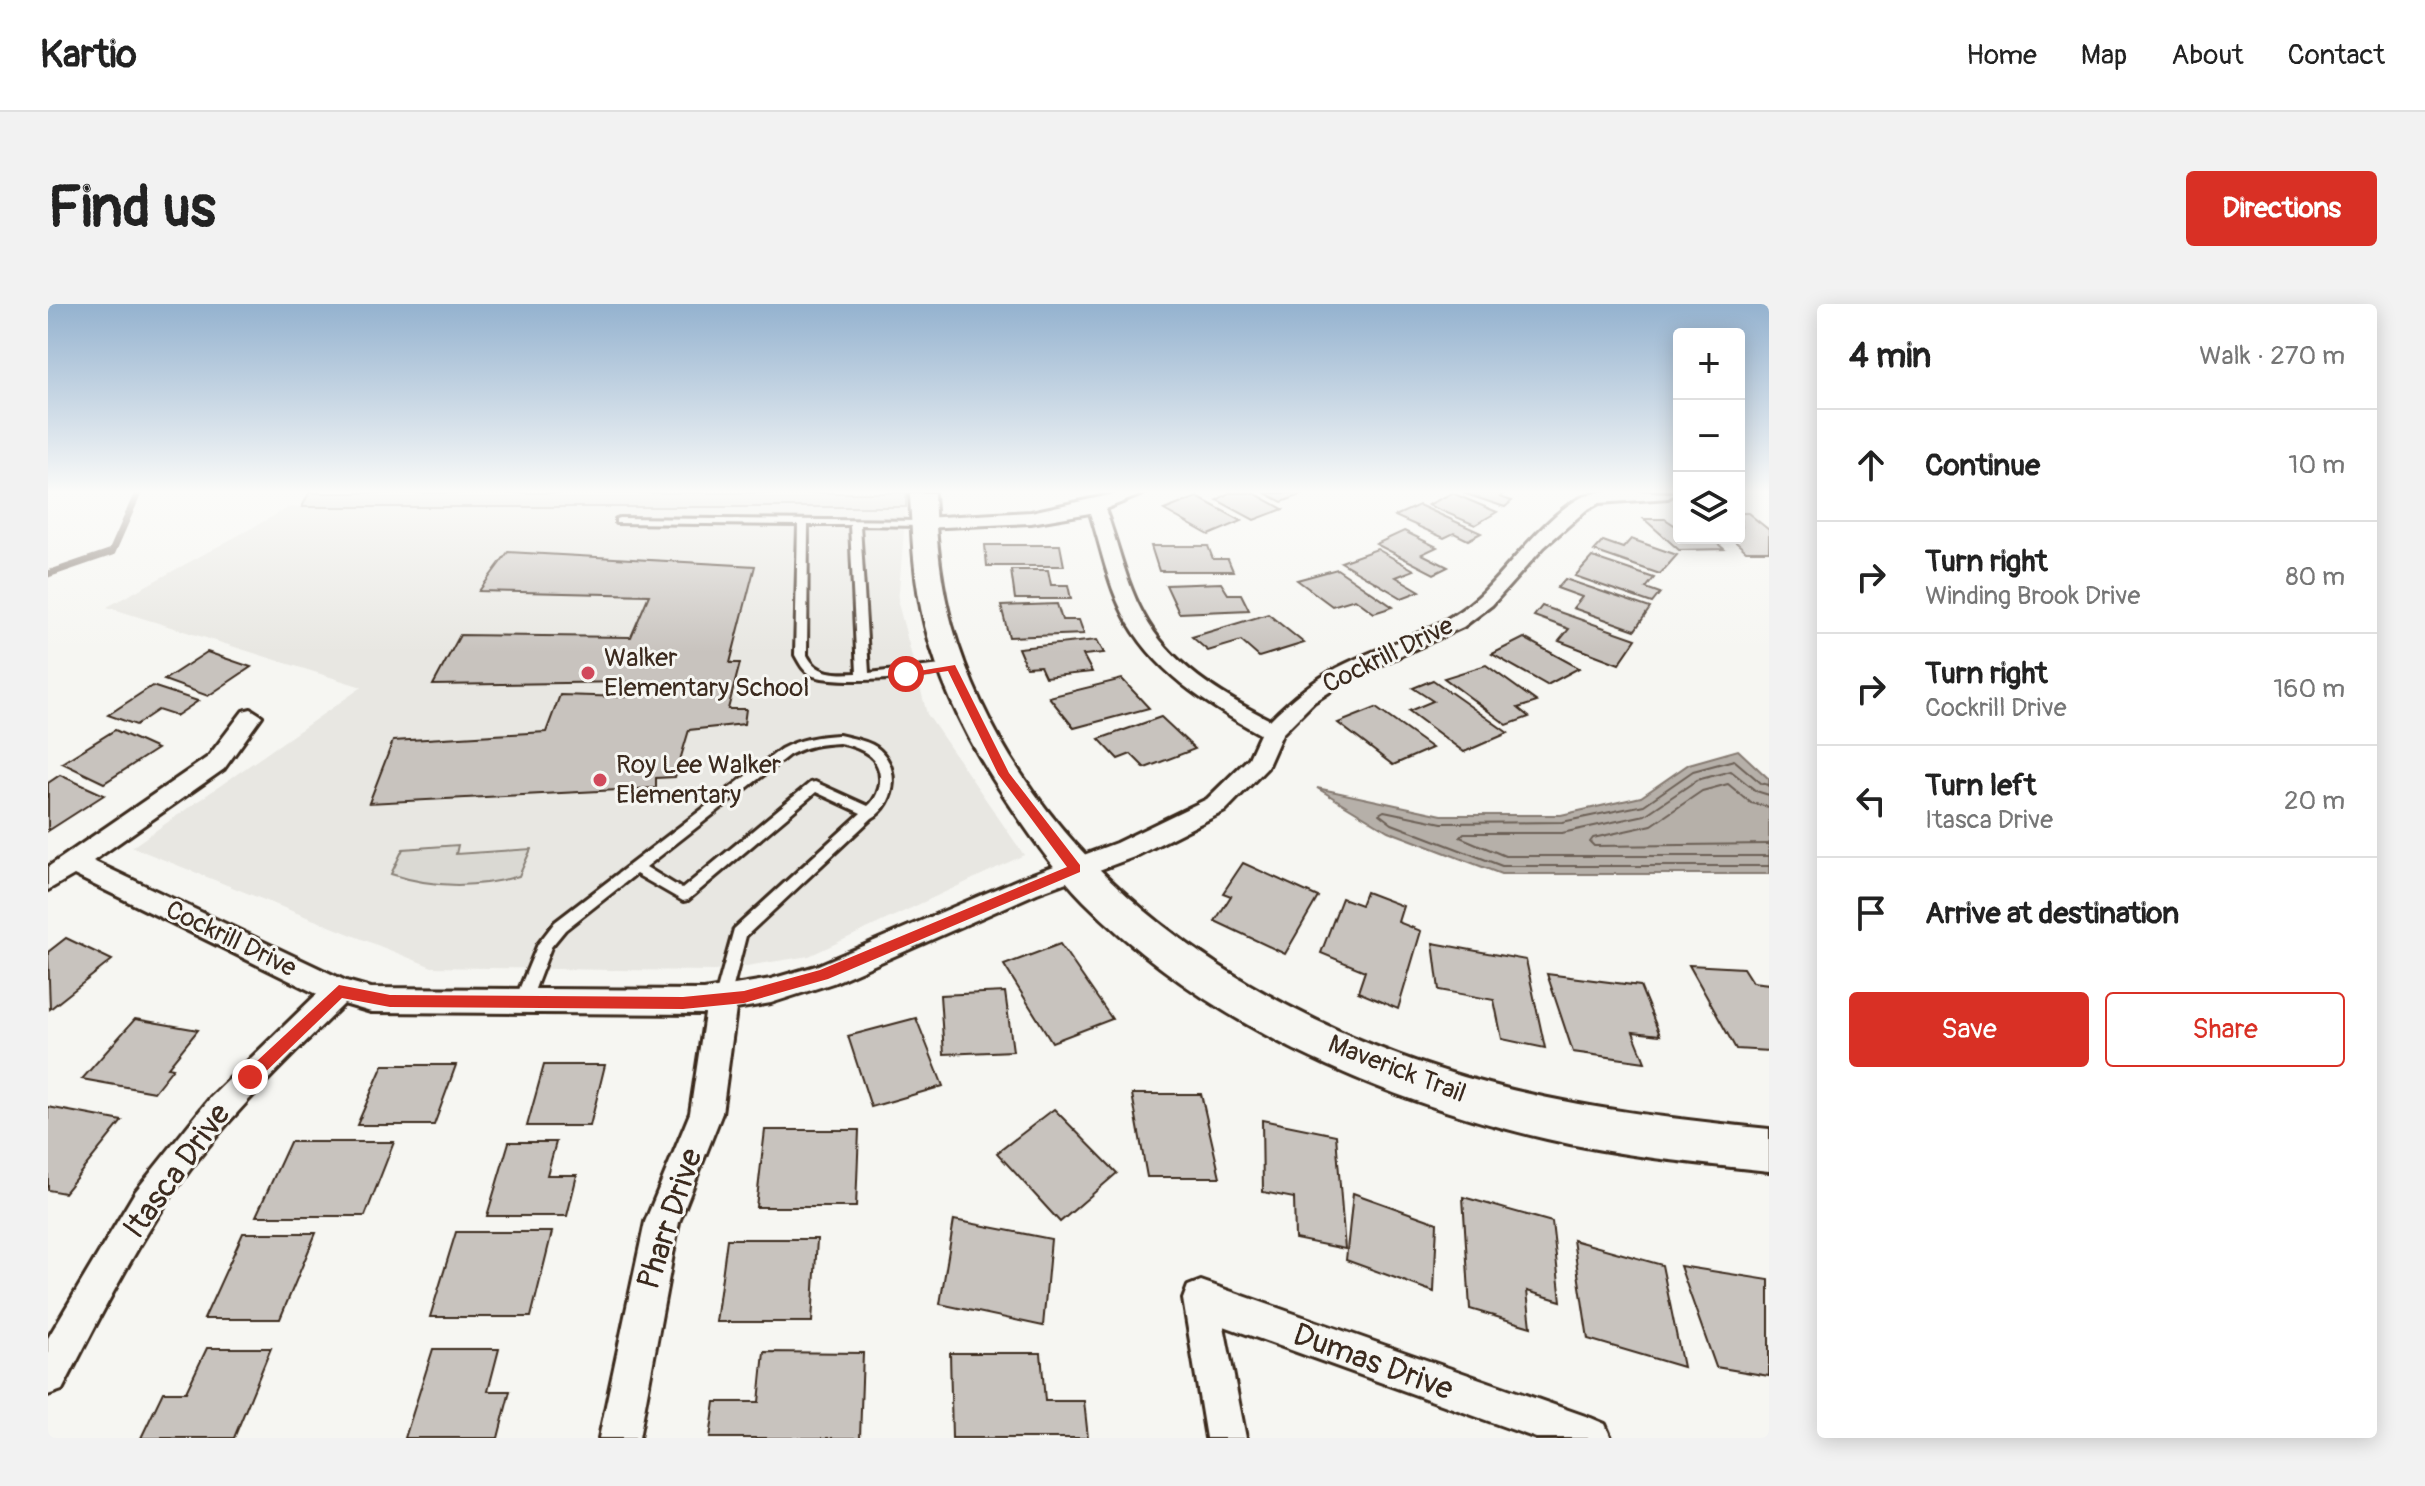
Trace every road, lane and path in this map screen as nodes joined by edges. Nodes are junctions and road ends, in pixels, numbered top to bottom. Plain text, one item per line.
1 (803, 546) edge
2 (856, 546) edge
3 (925, 546) edge
4 (1110, 546) edge
5 (1535, 546) edge
6 (951, 667) junction
7 (863, 674) junction
8 (251, 716) dead end
9 (1272, 731) junction
10 (872, 813) junction
11 (73, 863) junction
12 (635, 867) junction
13 (1075, 869) junction
14 (48, 880) edge
15 (339, 991) junction
16 (722, 1001) junction
17 (522, 1002) junction
18 (1769, 1150) edge
19 (48, 1376) edge
20 (619, 1438) edge
21 (1226, 1438) edge
22 (1591, 1438) edge

1 - 7 lane
2 - 7 lane
3 - 6 street, Maverick Trail
4 - 9 street
5 - 9 street, Cockrill Drive
6 - 7 lane
6 - 13 street, Maverick Trail
8 - 11 street
9 - 13 street, Cockrill Drive
10 - 12 lane
10 - 12 lane
10 - 16 lane
11 - 14 street
11 - 15 street, Cockrill Drive
12 - 17 lane
13 - 16 street, Cockrill Drive
13 - 18 street, Maverick Trail
15 - 17 street, Cockrill Drive
15 - 19 street, Itasca Drive
16 - 17 street, Cockrill Drive
16 - 20 street, Pharr Drive
21 - 22 street, Dumas Drive

